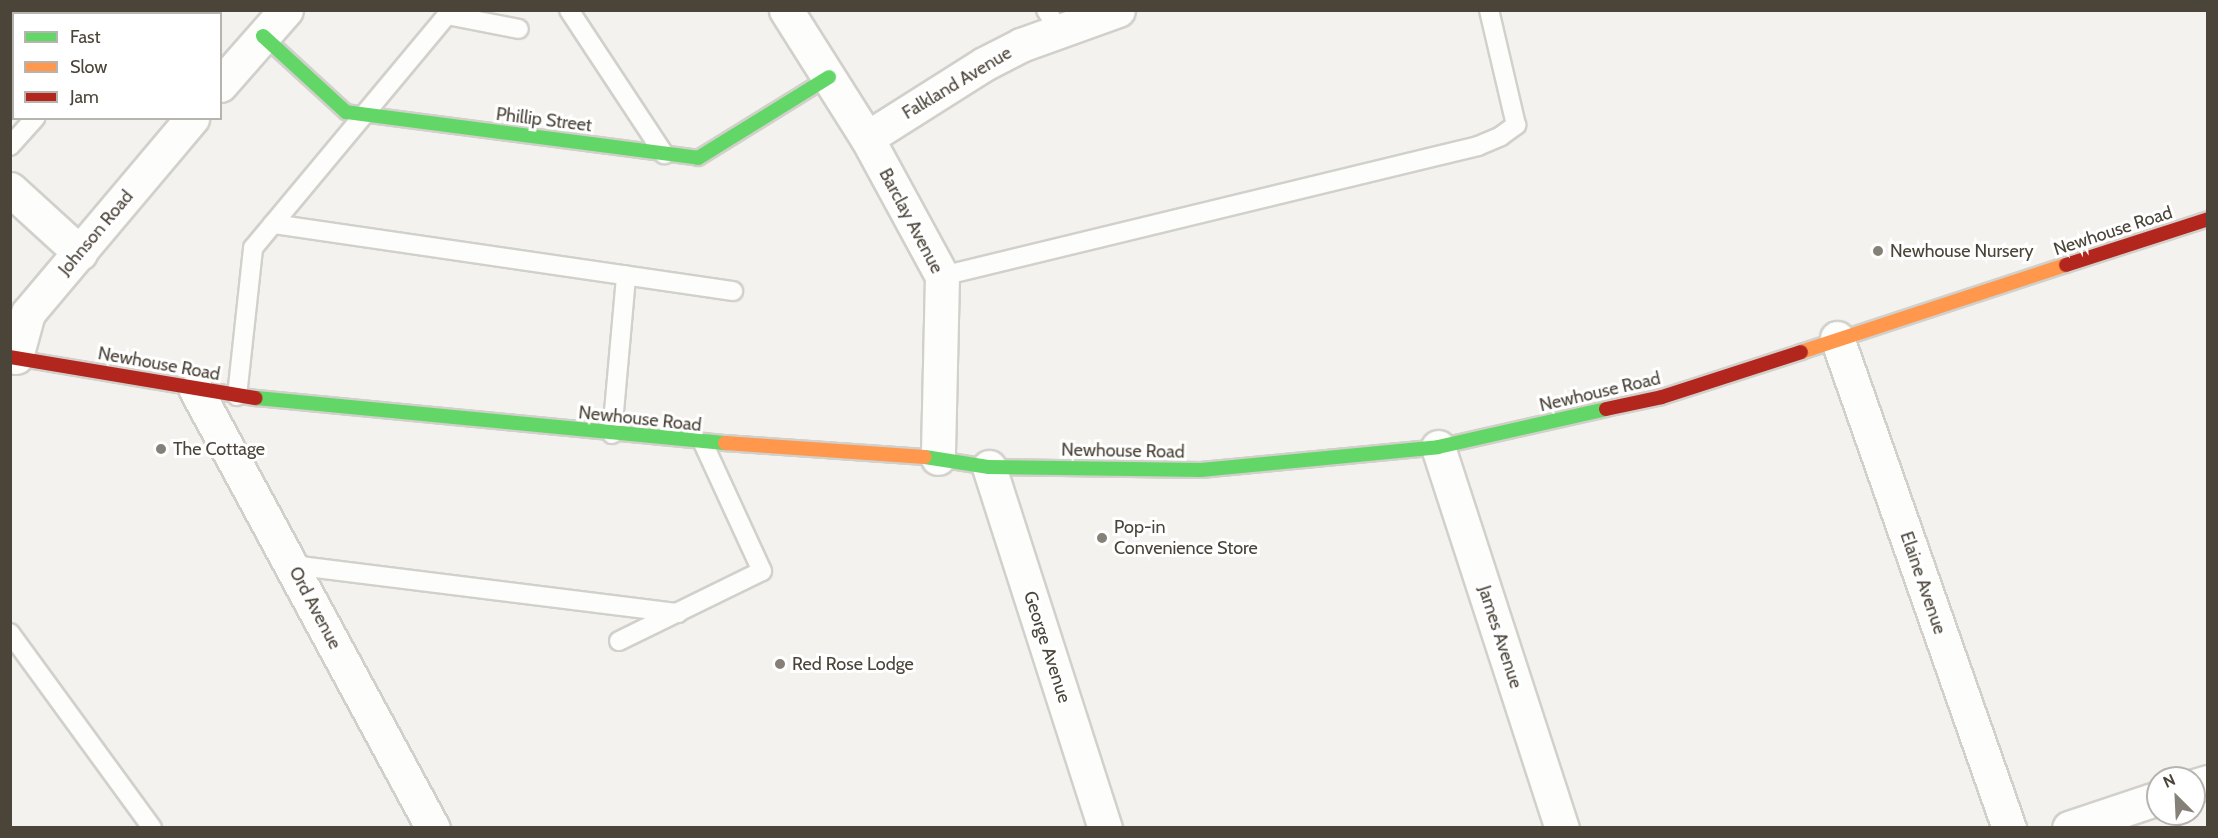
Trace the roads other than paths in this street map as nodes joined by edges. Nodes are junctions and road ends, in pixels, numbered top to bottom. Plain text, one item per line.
1 (286, 10) edge
2 (569, 10) edge
3 (786, 10) edge
4 (1118, 10) edge
5 (1489, 10) edge
6 (449, 13) edge
7 (1052, 20) edge
8 (519, 29) dead end
9 (263, 36) junction
10 (226, 66) edge
11 (829, 77) junction
12 (365, 115) junction
13 (33, 120) edge
14 (190, 120) edge
15 (867, 138) junction
16 (10, 146) edge
17 (664, 154) junction
18 (10, 189) edge
19 (2208, 219) edge
20 (273, 224) junction
21 (80, 253) junction
22 (626, 276) junction
23 (942, 276) junction
24 (733, 291) dead end
25 (1837, 338) junction
26 (13, 357) edge
27 (196, 390) junction
28 (237, 396) junction
29 (612, 434) junction
30 (703, 443) junction
31 (1438, 447) junction
32 (938, 458) junction
33 (989, 467) junction
34 (292, 565) junction
35 (678, 613) junction
36 (10, 633) edge
37 (619, 641) dead end
38 (2146, 802) edge
39 (152, 828) edge
40 (433, 828) edge
41 (1105, 828) edge
42 (1562, 828) edge
43 (2009, 828) edge
44 (2069, 828) edge

1 - 9 street
2 - 17 lane
3 - 11 street, Barclay Avenue
4 - 7 street, Falkland Avenue
5 - 23 lane
6 - 8 lane
6 - 12 lane
7 - 15 street, Falkland Avenue
9 - 10 street
9 - 12 street, Phillip Street
11 - 15 street, Barclay Avenue
11 - 17 street, Phillip Street
12 - 17 street, Phillip Street
12 - 20 lane
13 - 16 lane
14 - 21 street, Johnson Road
15 - 23 street, Barclay Avenue
18 - 21 street
19 - 25 street, Newhouse Road
20 - 22 lane
20 - 28 lane
21 - 26 street, Johnson Road
22 - 24 lane
22 - 29 lane
23 - 32 street, Barclay Avenue
25 - 31 street, Newhouse Road
25 - 43 street, Elaine Avenue
26 - 27 street, Newhouse Road
27 - 28 street, Newhouse Road
27 - 34 street, Ord Avenue
28 - 29 street, Newhouse Road
29 - 30 street, Newhouse Road
30 - 32 street, Newhouse Road
30 - 35 lane
31 - 33 street, Newhouse Road
31 - 42 street, James Avenue
32 - 33 street, Newhouse Road
33 - 41 street, George Avenue
34 - 35 lane
34 - 40 street, Ord Avenue
35 - 37 lane
36 - 39 lane
38 - 44 street

